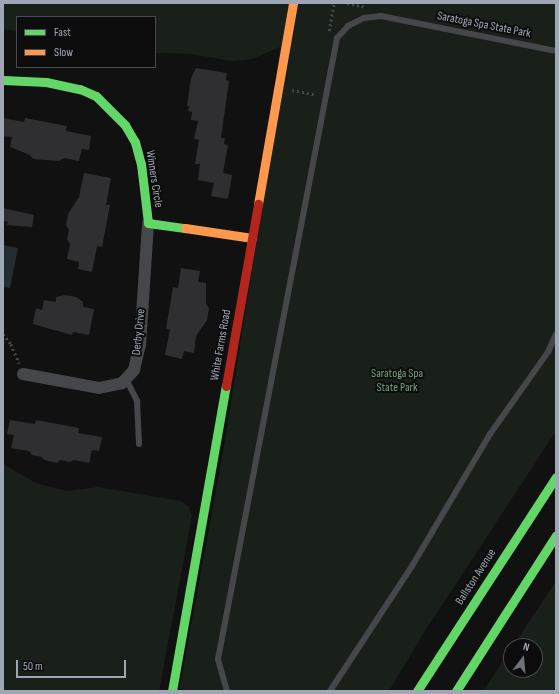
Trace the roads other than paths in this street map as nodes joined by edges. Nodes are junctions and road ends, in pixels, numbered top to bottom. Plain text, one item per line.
1 (293, 3) edge
2 (556, 51) edge
3 (3, 80) edge
4 (148, 223) junction
5 (252, 238) junction
6 (556, 334) edge
7 (23, 374) road end
8 (126, 379) junction
9 (139, 444) dead end
10 (556, 477) edge
11 (556, 534) edge
12 (172, 691) edge
13 (227, 691) edge
14 (330, 691) edge
15 (417, 691) edge
16 (456, 691) edge

1 - 5 main road, White Farms Road
2 - 13 lane, Saratoga Spa State Park
3 - 4 main road, Winners Circle
4 - 5 main road, Winners Circle
4 - 8 street, Derby Drive
5 - 12 main road, White Farms Road
6 - 14 lane
7 - 8 street
8 - 9 lane
10 - 15 main road, Ballston Avenue
11 - 16 main road

